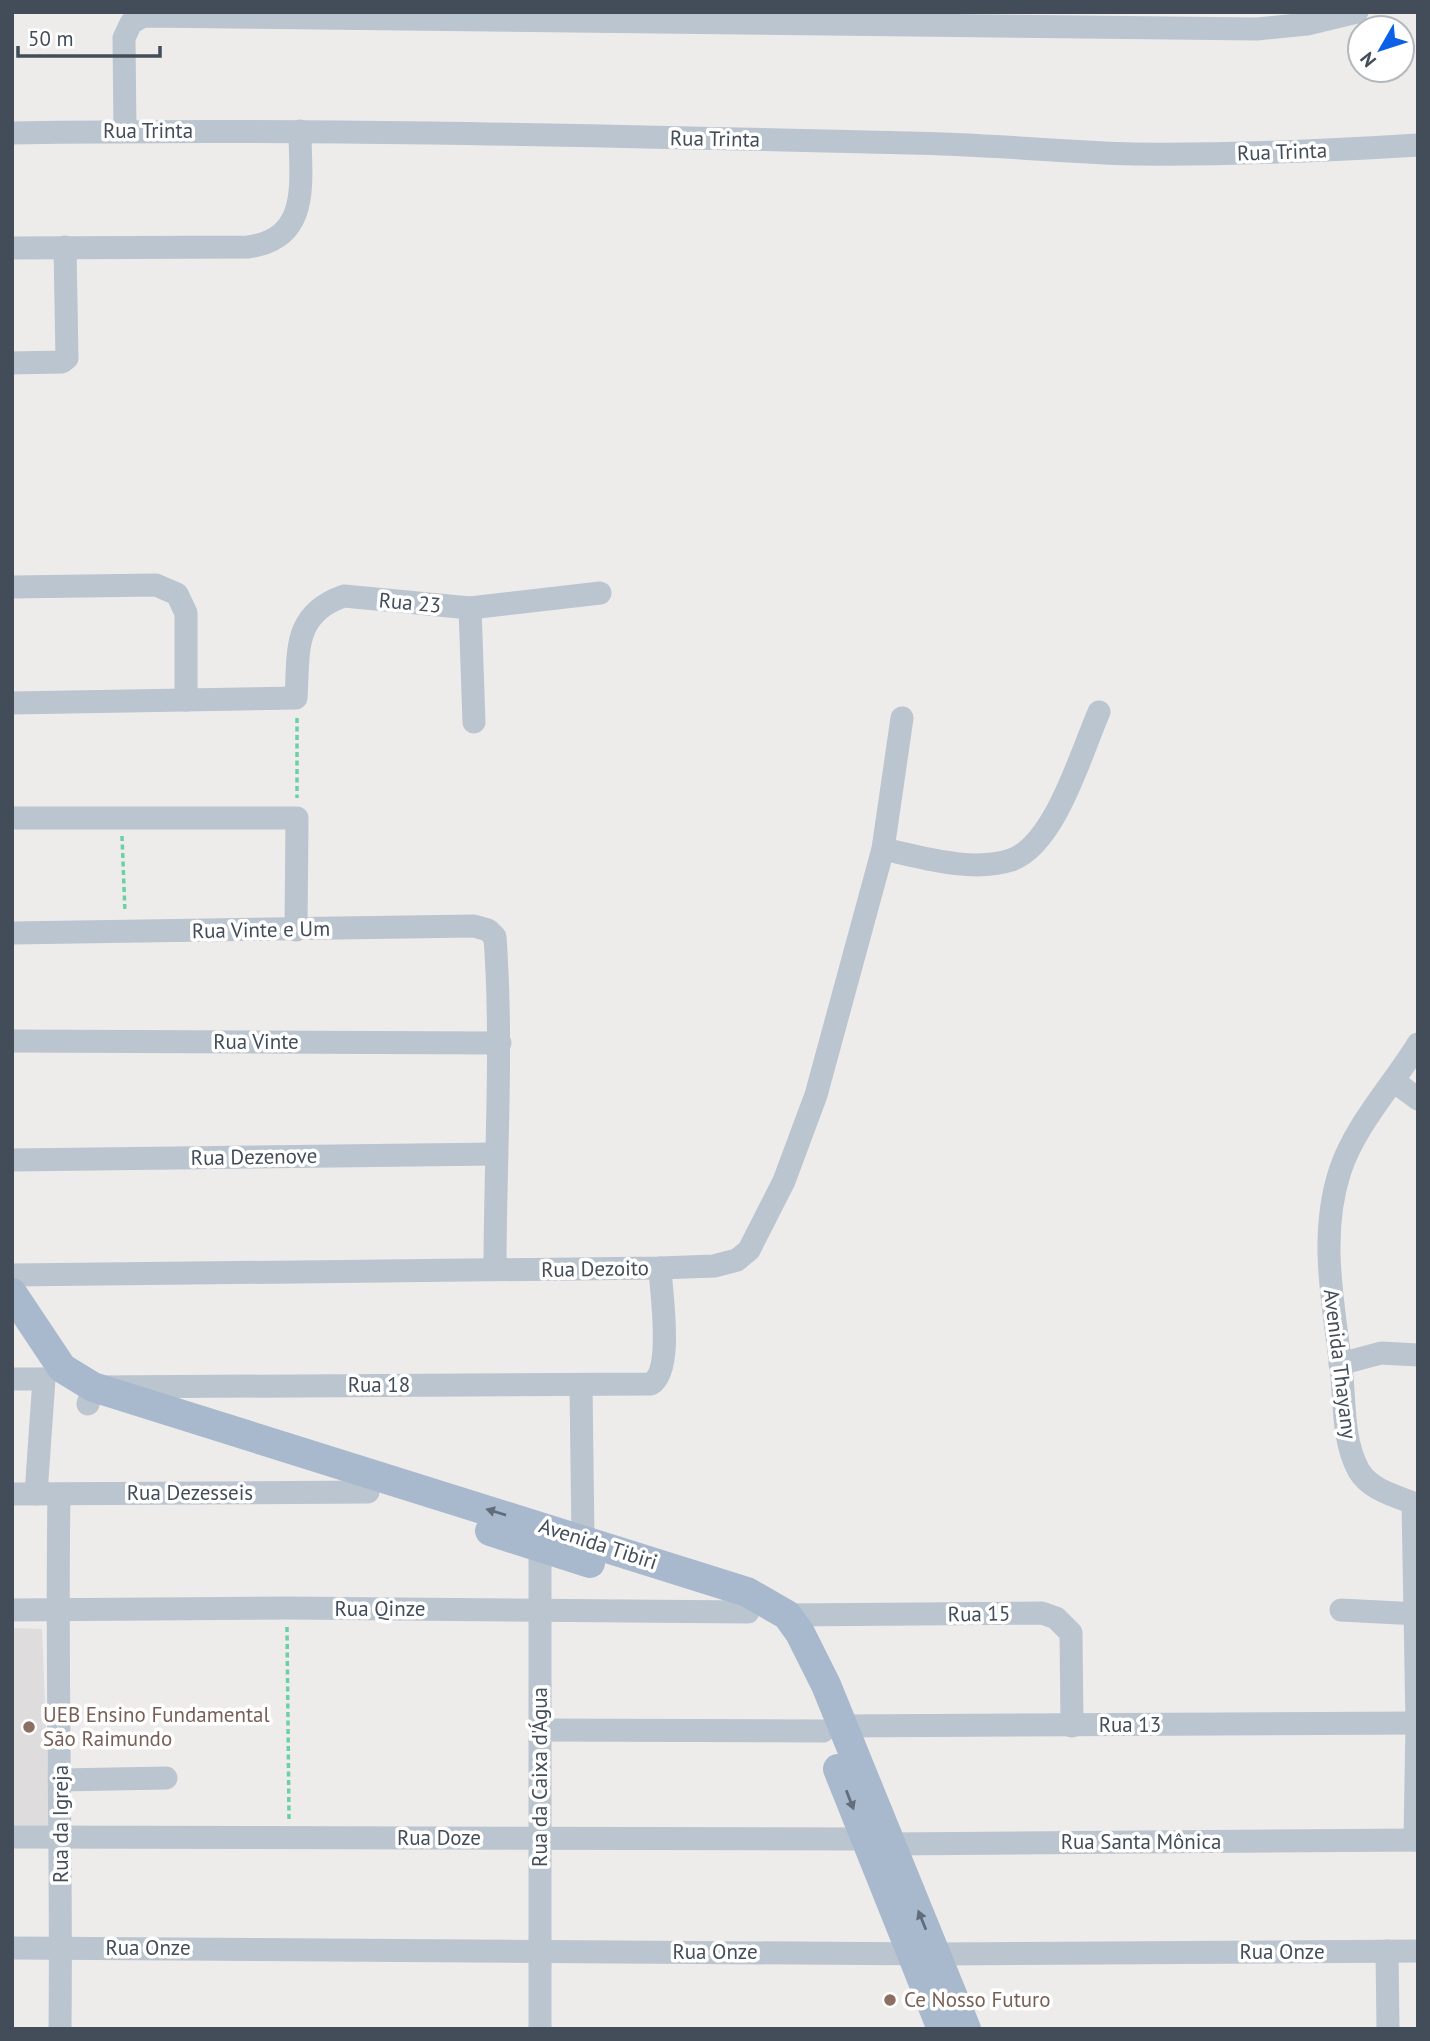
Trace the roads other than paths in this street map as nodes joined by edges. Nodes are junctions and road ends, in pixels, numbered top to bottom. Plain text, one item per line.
1 (1357, 12) edge
2 (377, 17) edge
3 (1086, 19) edge
4 (125, 131) junction
5 (300, 131) junction
6 (12, 132) edge
7 (1418, 145) edge
8 (65, 247) junction
9 (12, 248) edge
10 (12, 363) edge
11 (12, 587) edge
12 (600, 593) dead end
13 (470, 608) junction
14 (186, 700) junction
15 (12, 703) edge
16 (1099, 712) dead end
17 (902, 718) dead end
18 (474, 722) dead end
19 (12, 818) edge
20 (883, 849) junction
21 (296, 930) junction
22 (12, 933) edge
23 (12, 1041) edge
24 (500, 1043) junction
25 (1418, 1044) edge
26 (1395, 1082) junction
27 (1418, 1099) edge
28 (495, 1154) junction
29 (12, 1160) edge
30 (660, 1268) junction
31 (495, 1269) junction
32 (12, 1275) edge
33 (12, 1293) edge
34 (12, 1330) edge
35 (1418, 1355) edge
36 (1340, 1364) junction
37 (12, 1379) edge
38 (44, 1379) junction
39 (580, 1384) junction
40 (90, 1396) junction
41 (368, 1492) junction
42 (36, 1493) junction
43 (12, 1494) edge
44 (60, 1494) junction
45 (1415, 1502) edge
46 (540, 1536) junction
47 (583, 1539) junction
48 (540, 1610) junction
49 (12, 1611) edge
50 (57, 1611) junction
51 (1342, 1611) dead end
52 (748, 1612) junction
53 (1417, 1614) edge
54 (787, 1615) junction
55 (1417, 1723) edge
56 (1072, 1726) junction
57 (833, 1728) junction
58 (541, 1730) junction
59 (166, 1777) dead end
60 (61, 1780) junction
61 (12, 1837) edge
62 (62, 1837) junction
63 (540, 1838) junction
64 (1416, 1840) edge
65 (878, 1841) junction
66 (60, 1947) junction
67 (12, 1948) edge
68 (540, 1951) junction
69 (1387, 1951) junction
70 (1418, 1951) edge
71 (923, 1954) junction
72 (60, 2029) edge
73 (540, 2029) edge
74 (942, 2029) edge
75 (966, 2029) edge
76 (1388, 2029) edge

1 - 3 street
2 - 3 street
2 - 4 street
4 - 5 street, Rua Trinta
4 - 6 street, Rua Trinta
5 - 7 street, Rua Trinta
5 - 8 street
8 - 9 street
8 - 10 street
11 - 14 street
12 - 13 street, Rua 23
13 - 14 street, Rua 23
13 - 18 street
14 - 15 street
16 - 20 street
17 - 20 street, Rua Dezoito
19 - 21 street
20 - 30 street, Rua Dezoito
21 - 22 street, Rua Vinte e Um
21 - 24 street, Rua Vinte e Um
23 - 24 street, Rua Vinte
24 - 28 street
25 - 26 street, Avenida Thayany
26 - 27 street
26 - 36 street, Avenida Thayany
28 - 29 street, Rua Dezenove
28 - 31 street
30 - 31 street, Rua Dezoito
30 - 39 street, Rua 18
31 - 32 street, Rua Dezoito
33 - 40 main road, Avenida Tibiri
34 - 38 main road, Avenida Tibiri
35 - 36 street
36 - 45 street, Avenida Thayany
37 - 38 street
38 - 40 main road, Avenida Tibiri
38 - 42 street
39 - 40 street, Rua 18
39 - 47 street
40 - 41 main road, Avenida Tibiri
46 -> 40 main road, Avenida Tibiri
41 - 44 street, Rua Dezesseis
41 - 46 main road, Avenida Tibiri
42 - 43 street, Rua Dezesseis
42 - 44 street, Rua Dezesseis
44 - 50 street, Rua da Igreja
45 - 53 street, Avenida Thayany
46 - 47 main road, Avenida Tibiri
46 - 48 street, Rua da Caixa d'Água
46 - 52 main road, Avenida Tibiri
47 - 54 main road, Avenida Tibiri
48 - 50 street, Rua Qinze
48 - 52 street, Rua Qinze
48 - 58 street, Rua da Caixa d'Água
49 - 50 street, Rua Qinze
50 - 60 street, Rua da Igreja
51 - 53 street
52 - 57 main road, Avenida Tibiri
53 - 55 street, Avenida Thayany
54 - 56 street, Rua 15
54 - 57 main road, Avenida Tibiri
55 - 56 street, Rua 13
55 - 64 street, Avenida Thayany
56 - 57 street, Rua 13
57 - 58 street, Rua 13
57 - 65 main road, Avenida Tibiri
58 - 63 street, Rua da Caixa d'Água
59 - 60 street
60 - 62 street, Rua da Igreja
61 - 62 street, Rua Doze
62 - 63 street, Rua Doze
62 - 66 street, Rua da Igreja
63 - 65 street, Rua Doze
63 - 68 street, Rua da Caixa d'Água
64 - 65 street, Rua Santa Mônica
65 - 71 main road, Avenida Tibiri
66 - 67 street, Rua Onze
66 - 68 street, Rua Onze
66 - 72 street, Rua da Igreja
68 - 71 street, Rua Onze
68 - 73 street, Rua da Caixa d'Água
69 - 70 street, Rua Onze
69 - 71 street, Rua Onze
69 - 76 street
71 - 74 main road, Avenida Tibiri
71 - 75 main road, Avenida Tibiri

